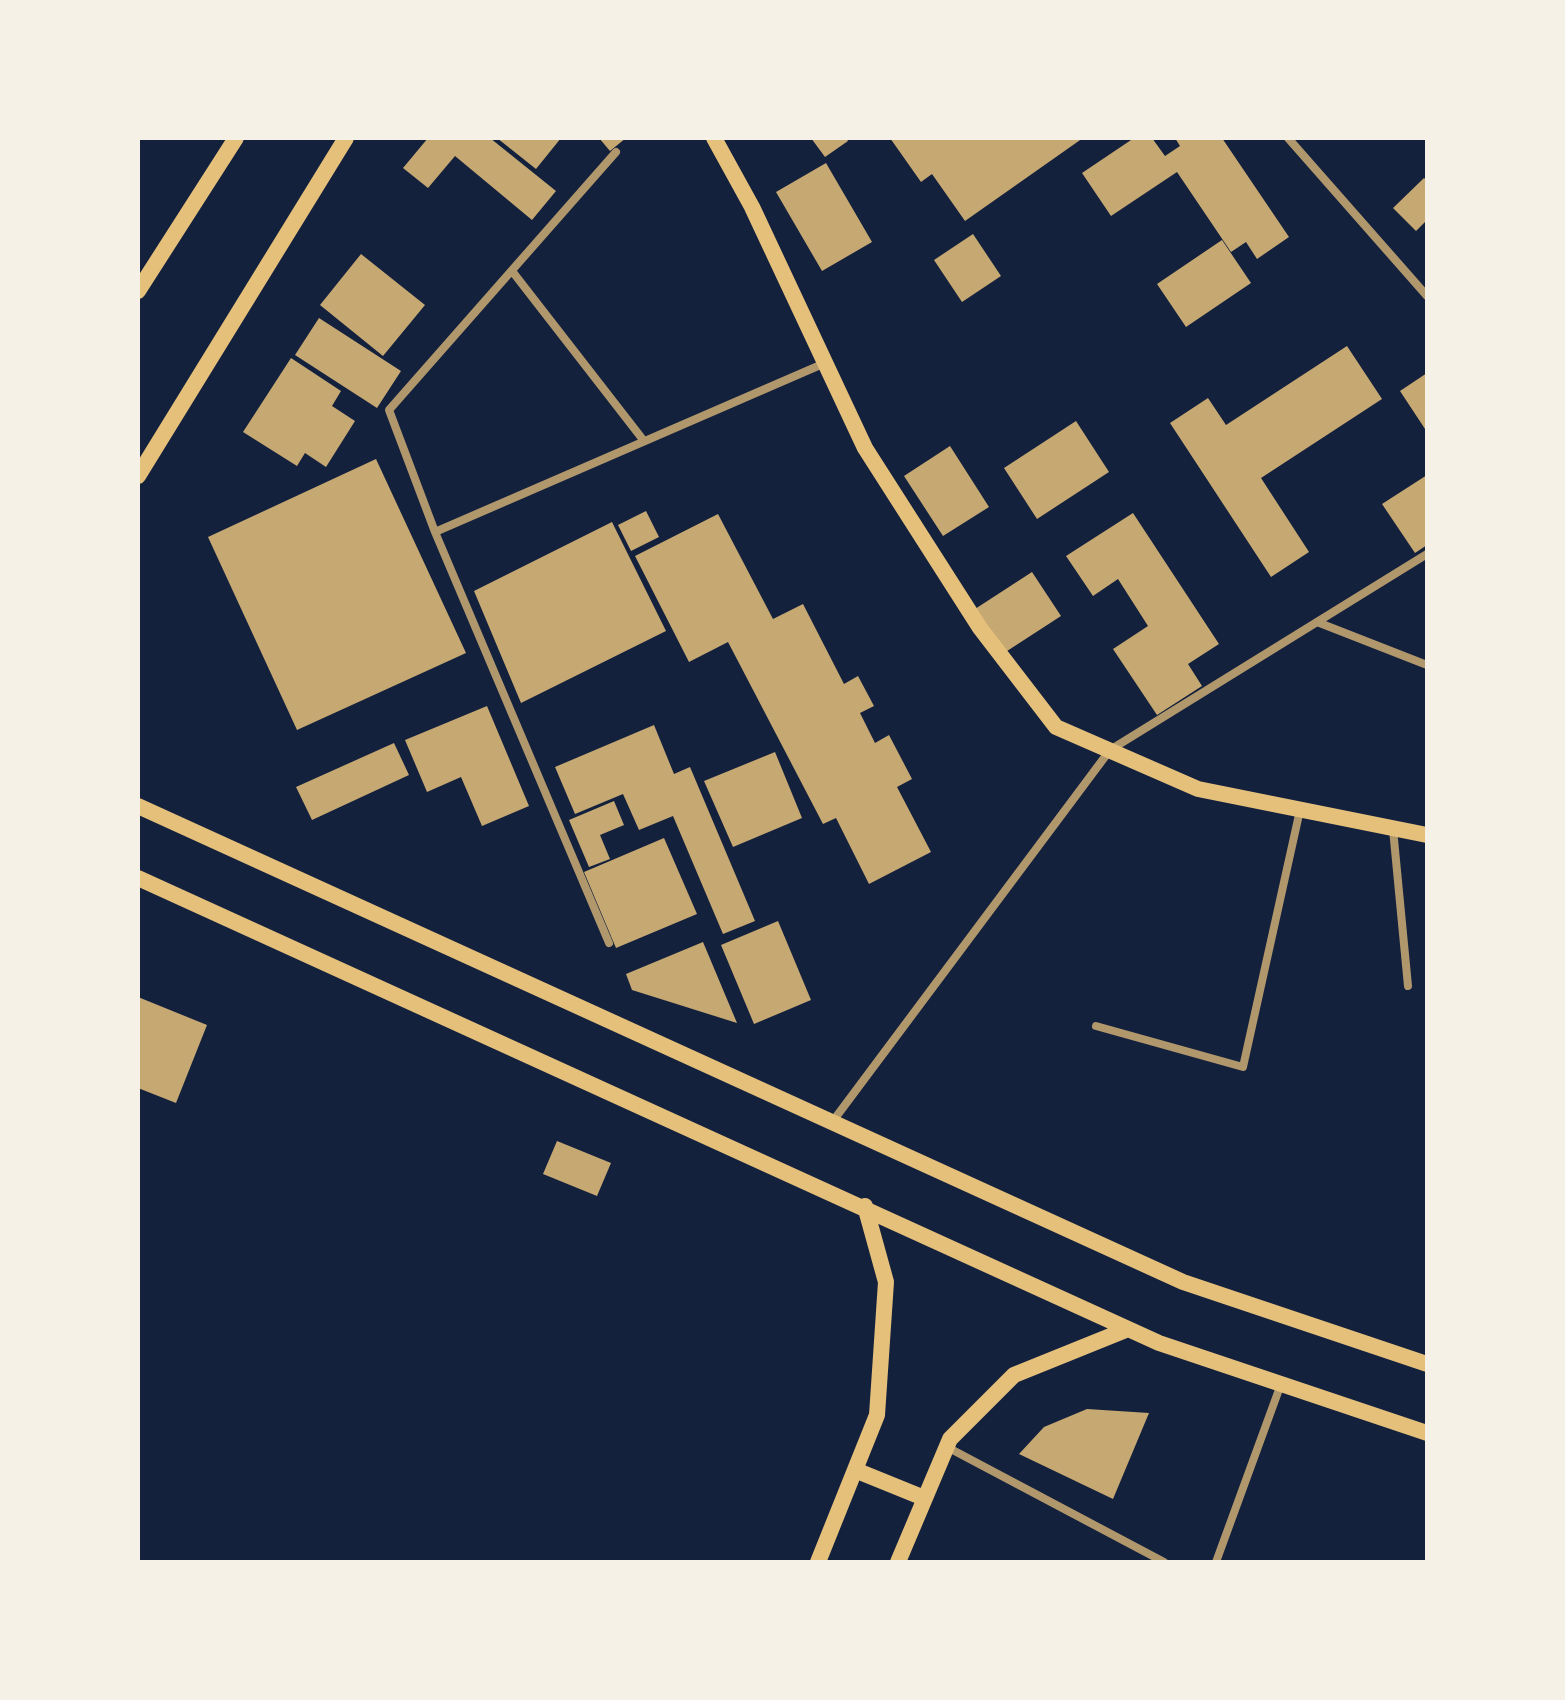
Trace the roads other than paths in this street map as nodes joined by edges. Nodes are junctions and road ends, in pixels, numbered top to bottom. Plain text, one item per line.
1 (236, 138) edge
2 (346, 138) edge
3 (714, 138) edge
4 (1288, 138) edge
5 (616, 152) dead end
6 (512, 271) junction
7 (138, 291) edge
8 (1427, 296) edge
9 (825, 363) junction
10 (644, 441) junction
11 (145, 451) edge
12 (138, 476) edge
13 (435, 532) junction
14 (1427, 554) edge
15 (1317, 622) junction
16 (1427, 665) edge
17 (1110, 750) junction
18 (138, 806) edge
19 (1301, 810) junction
20 (1393, 828) junction
21 (1427, 835) edge
22 (138, 878) edge
23 (609, 943) dead end
24 (1408, 986) dead end
25 (1096, 1026) dead end
26 (833, 1121) junction
27 (865, 1206) junction
28 (1128, 1329) junction
29 (1427, 1364) edge
30 (1281, 1384) junction
31 (1427, 1433) edge
32 (946, 1447) junction
33 (855, 1470) junction
34 (924, 1498) junction
35 (818, 1562) edge
36 (898, 1562) edge
37 (1164, 1562) edge
38 (1216, 1562) edge

1 - 7 main road
2 - 11 main road
3 - 9 main road
4 - 8 street
5 - 6 street
6 - 10 street
6 - 13 street
9 - 10 street
9 - 17 main road
10 - 13 street
11 - 12 main road
13 - 23 street
14 - 15 street
15 - 16 street
15 - 17 street
17 - 19 main road
17 - 26 street
18 - 26 main road
19 - 20 main road
19 - 25 street
20 - 21 main road
20 - 24 street
22 - 27 main road
26 - 29 main road
27 - 28 main road
27 - 33 main road
28 - 30 main road
28 - 32 main road
30 - 31 main road
30 - 38 street
32 - 34 main road
32 - 37 street
33 - 34 main road
33 - 35 main road
34 - 36 main road

